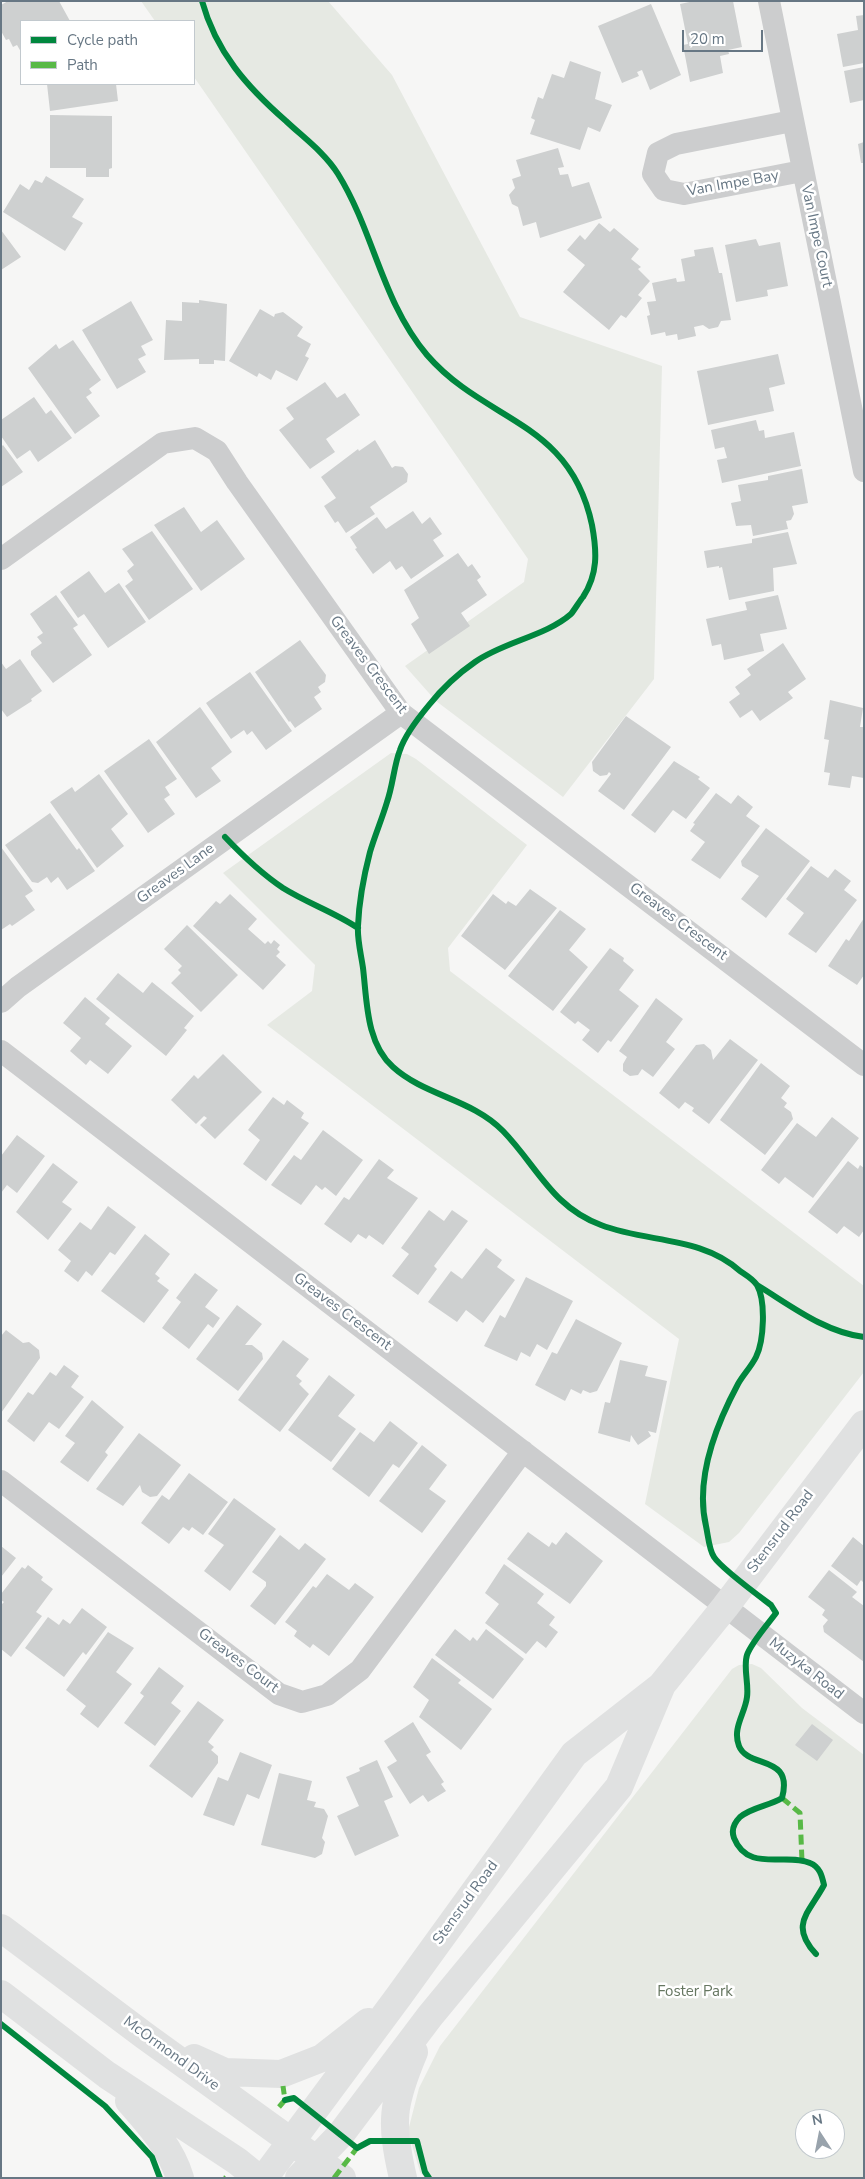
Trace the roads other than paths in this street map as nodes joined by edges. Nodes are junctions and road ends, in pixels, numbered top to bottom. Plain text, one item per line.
1 (769, 1) edge
2 (792, 121) junction
3 (802, 171) junction
4 (864, 470) edge
5 (1, 558) edge
6 (401, 713) junction
7 (1, 1002) edge
8 (1, 1051) edge
9 (864, 1065) edge
10 (864, 1424) edge
11 (523, 1451) junction
12 (1, 1481) edge
13 (683, 1574) joint
14 (725, 1607) junction
15 (661, 1686) junction
16 (864, 1713) edge
17 (1, 1928) edge
18 (1, 1994) edge
19 (399, 1996) junction
20 (430, 2016) junction
21 (145, 2036) junction
22 (107, 2075) junction
23 (292, 2141) junction
24 (309, 2169) edge
25 (180, 2178) edge
26 (258, 2178) edge
27 (264, 2178) edge
28 (342, 2178) edge
29 (403, 2178) edge

1 - 2 street, Van Impe Court
2 - 3 street, Van Impe Court
2 - 3 street, Van Impe Bay
3 - 4 street, Van Impe Court
5 - 6 street, Greaves Crescent
6 - 7 street, Greaves Lane
6 - 9 street, Greaves Crescent
8 - 11 street, Greaves Crescent
10 - 14 street, Stensrud Road
11 - 12 street, Greaves Court
11 - 13 street, Greaves Crescent
13 - 14 street, Muzyka Road
14 - 15 street, Stensrud Road
14 - 16 street, Muzyka Road
15 - 19 street, Stensrud Road
15 - 20 street, Stensrud Road
17 - 21 street, McOrmond Drive
18 - 22 street
19 - 21 street
19 - 23 street, Stensrud Road
20 - 24 street, Stensrud Road
20 - 29 street
21 - 23 street, McOrmond Drive
22 - 25 street
22 - 26 street
23 - 24 street, McOrmond Drive
23 - 27 street, Stensrud Road
24 - 28 street, McOrmond Drive

